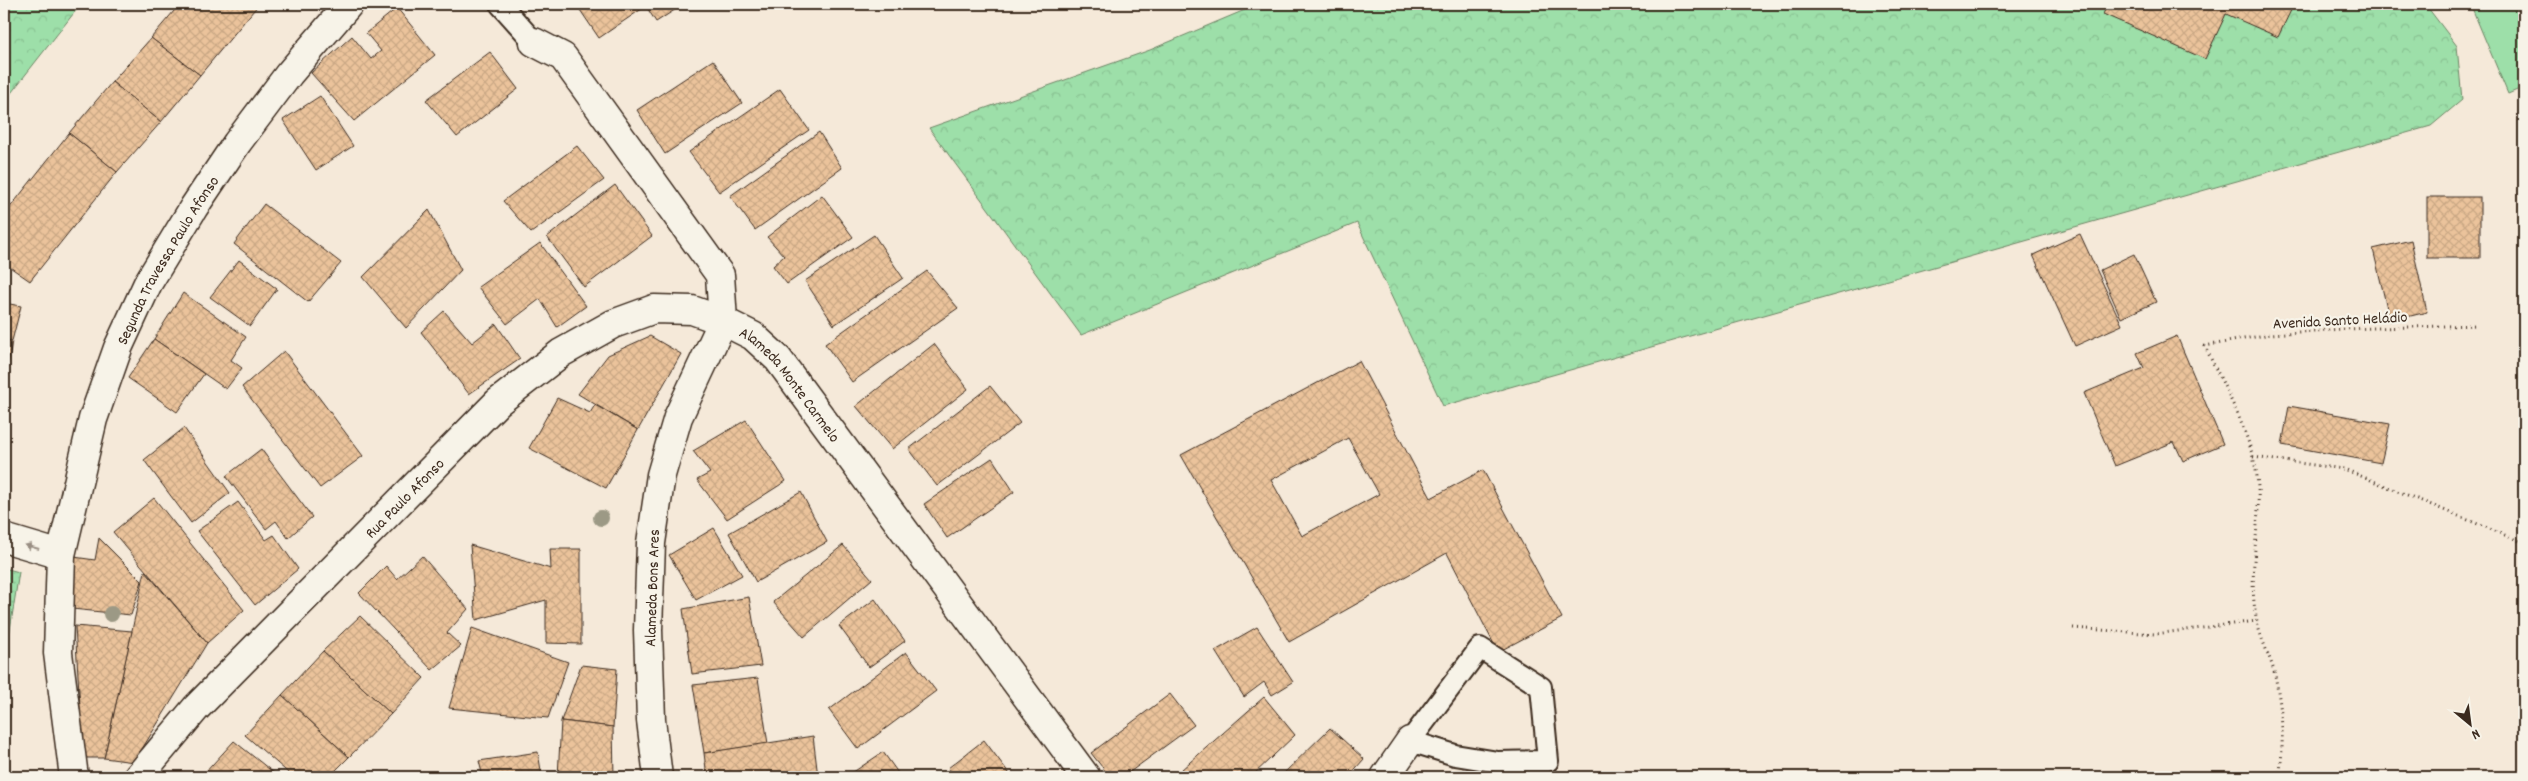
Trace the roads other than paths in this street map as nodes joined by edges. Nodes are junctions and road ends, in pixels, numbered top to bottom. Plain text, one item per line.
1 (349, 4) edge
2 (500, 4) edge
3 (534, 42) joint
4 (723, 321) junction
5 (4, 538) edge
6 (61, 555) junction
7 (1410, 741) junction
8 (74, 777) edge
9 (138, 777) edge
10 (658, 777) edge
11 (1086, 777) edge
12 (1384, 777) edge

1 - 6 street, Segunda Travessa Paulo Afonso
2 - 3 lane, Alameda Monte Carmelo
3 - 4 street, Alameda Monte Carmelo
4 - 9 street, Rua Paulo Afonso
4 - 10 street, Alameda Bons Ares
4 - 11 street, Alameda Monte Carmelo
6 -> 5 street
6 - 8 street
7 - 7 lane
7 - 12 street

